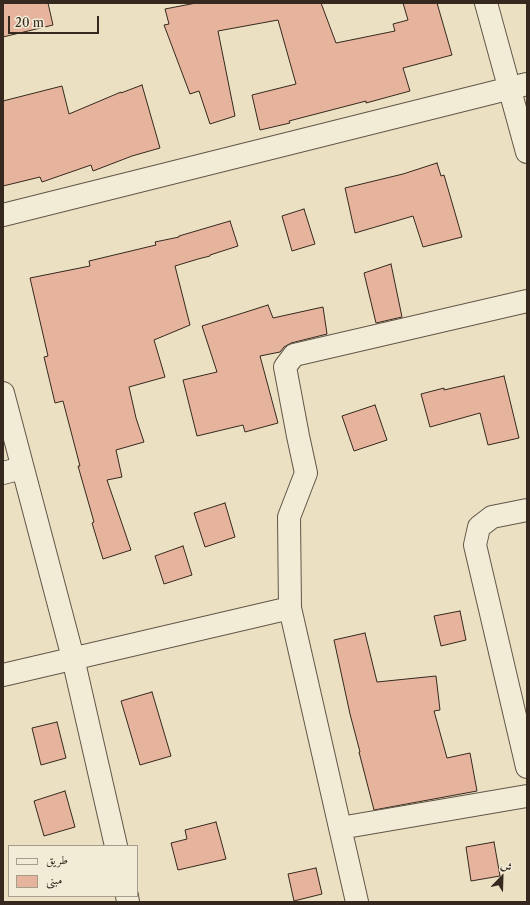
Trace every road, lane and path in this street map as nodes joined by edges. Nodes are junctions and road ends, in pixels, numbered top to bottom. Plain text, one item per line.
1 (486, 3) edge
2 (518, 86) edge
3 (527, 152) edge
4 (3, 215) edge
5 (527, 301) edge
6 (3, 393) edge
7 (13, 471) edge
8 (527, 510) edge
9 (290, 608) junction
10 (73, 658) junction
11 (3, 675) edge
12 (527, 767) edge
13 (527, 796) edge
14 (340, 828) junction
15 (116, 845) edge
16 (357, 902) edge

1 - 2 street
2 - 3 street
2 - 4 street
5 - 9 street
6 - 7 street
7 - 10 street
8 - 12 street
9 - 10 street
9 - 14 street
10 - 11 street
10 - 15 street
13 - 14 street
14 - 16 street

